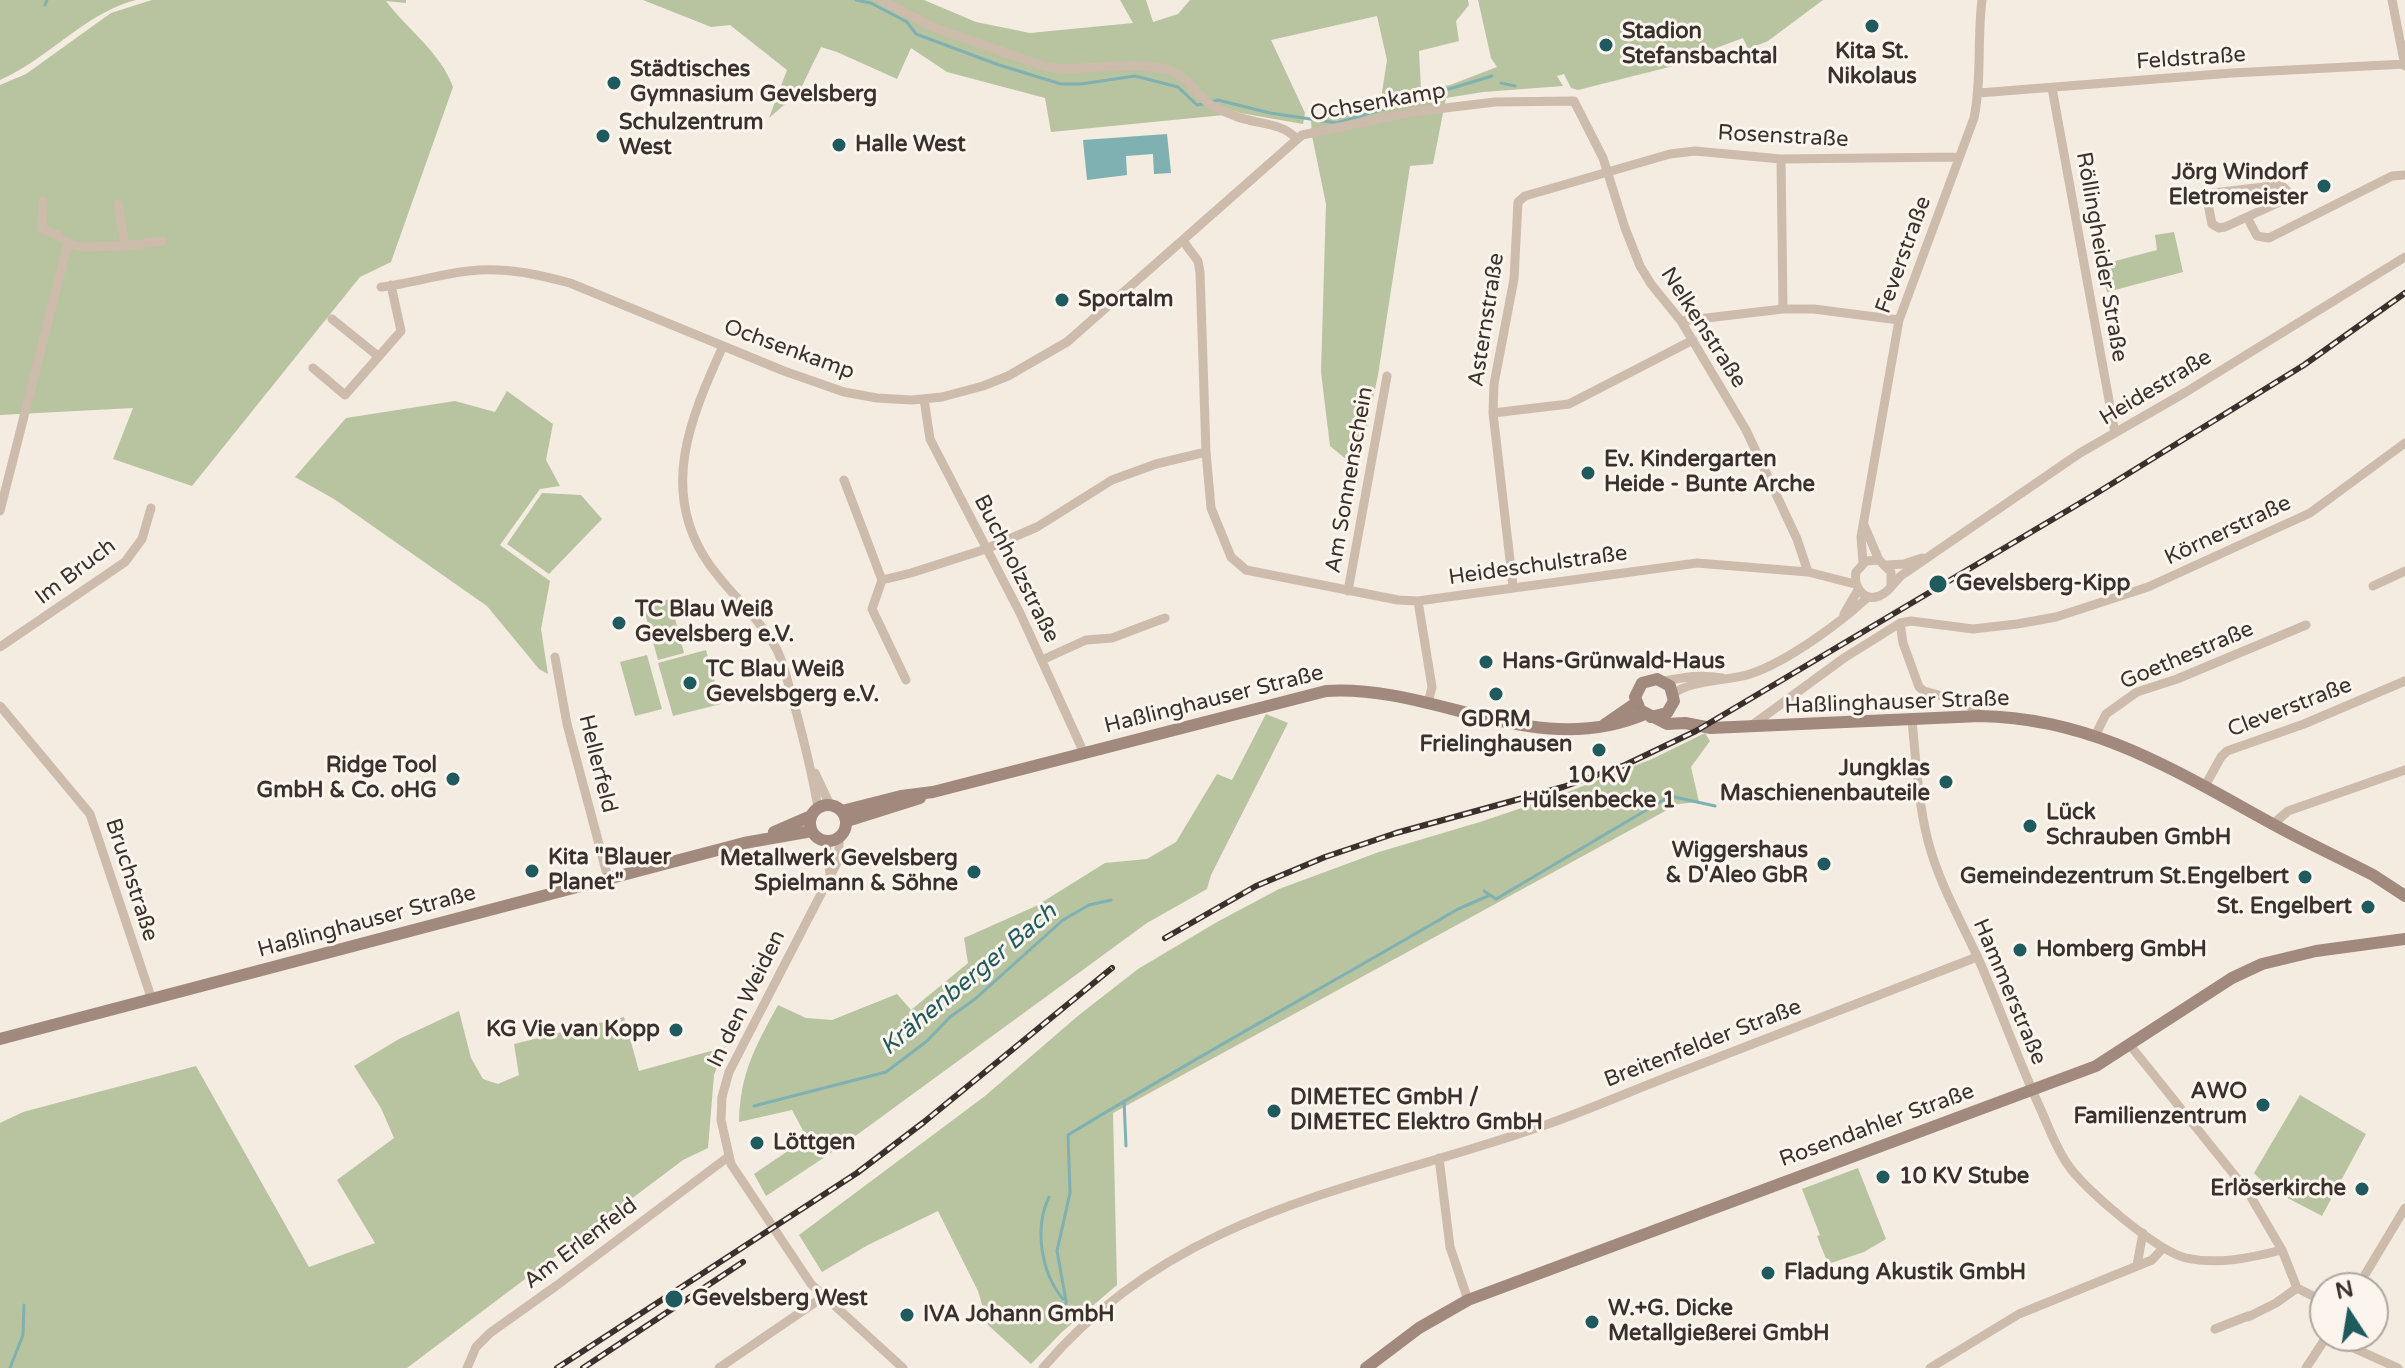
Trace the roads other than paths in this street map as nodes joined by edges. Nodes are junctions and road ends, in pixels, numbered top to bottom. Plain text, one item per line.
1 (881, 0) edge
2 (1982, 0) edge
3 (2392, 0) edge
4 (2405, 64) edge
5 (2052, 88) junction
6 (1979, 93) junction
7 (1574, 101) joint
8 (1297, 139) junction
9 (1959, 157) junction
10 (1781, 159) junction
11 (1609, 173) junction
12 (2405, 175) edge
13 (43, 201) dead end
14 (118, 204) dead end
15 (2247, 217) junction
16 (162, 241) dead end
17 (1183, 241) junction
18 (68, 243) junction
19 (125, 246) junction
20 (2405, 257) edge
21 (1783, 309) junction
22 (332, 319) dead end
23 (1899, 320) junction
24 (1681, 321) junction
25 (1693, 340) junction
26 (723, 346) junction
27 (378, 356) junction
28 (313, 368) dead end
29 (1387, 376) dead end
30 (924, 399) junction
31 (1493, 413) junction
32 (2115, 433) junction
33 (2405, 443) edge
34 (1206, 452) junction
35 (844, 480) dead end
36 (151, 508) dead end
37 (0, 511) edge
38 (1864, 525) junction
39 (986, 549) junction
40 (1929, 556) junction
41 (1882, 562) junction
42 (1860, 566) junction
43 (2405, 571) edge
44 (1808, 572) junction
45 (1836, 578) junction
46 (882, 580) junction
47 (1891, 585) junction
48 (1513, 586) junction
49 (2373, 586) dead end
50 (1857, 587) junction
51 (1348, 591) junction
52 (1868, 597) junction
53 (1418, 601) junction
54 (1165, 618) dead end
55 (1841, 620) junction
56 (1900, 623) junction
57 (2306, 625) dead end
58 (0, 647) edge
59 (555, 657) dead end
60 (1042, 660) junction
61 (906, 680) dead end
62 (1729, 680) junction
63 (1664, 681) junction
64 (2405, 681) edge
65 (1673, 700) junction
66 (1428, 703) junction
67 (1636, 703) junction
68 (0, 706) edge
69 (1648, 716) junction
70 (1980, 716) junction
71 (1912, 720) junction
72 (1685, 723) junction
73 (1602, 727) junction
74 (1748, 728) junction
75 (2095, 736) junction
76 (1084, 753) junction
77 (2405, 770) edge
78 (2205, 786) junction
79 (830, 812) junction
80 (2273, 824) junction
81 (812, 831) junction
82 (832, 840) junction
83 (744, 843) junction
84 (608, 878) junction
85 (2405, 896) edge
86 (2405, 939) edge
87 (1977, 957) junction
88 (152, 1000) junction
89 (0, 1039) edge
90 (2129, 1044) junction
91 (2032, 1091) junction
92 (728, 1157) junction
93 (1439, 1158) junction
94 (2405, 1208) edge
95 (2143, 1233) junction
96 (2163, 1248) junction
97 (2282, 1250) junction
98 (2137, 1265) junction
99 (2367, 1272) edge
100 (2297, 1288) junction
101 (2309, 1294) edge
102 (823, 1297) junction
103 (1468, 1300) junction
104 (2215, 1329) dead end
105 (2362, 1352) edge
106 (467, 1368) edge
107 (719, 1368) edge
108 (903, 1368) edge
109 (1043, 1368) edge
110 (1366, 1368) edge
111 (1930, 1368) edge
112 (2398, 1368) edge

1 - 8 street
2 - 6 street, Feverstraße
3 - 4 street
4 - 5 street, Feldstraße
5 - 6 street, Feldstraße
5 - 32 street, Röllingheider Straße
6 - 9 street, Feverstraße
7 - 8 street, Ochsenkamp
7 - 11 street, Nelkenstraße
8 - 17 street, Ochsenkamp
9 - 10 street, Rosenstraße
9 - 23 street, Feverstraße
10 - 11 street, Rosenstraße
10 - 21 street
11 - 24 street, Nelkenstraße
11 - 31 street, Asternstraße
12 - 15 street
13 - 18 street
14 - 19 street
15 - 15 street
16 - 19 street
17 - 30 street, Ochsenkamp
17 - 34 street
18 - 19 street
18 - 37 street
20 - 32 street, Heidestraße
21 - 23 street
21 - 24 street
22 - 27 street
23 - 38 street, Feverstraße
24 - 25 street, Nelkenstraße
25 - 31 street
25 - 44 street, Nelkenstraße
26 - 27 street, Ochsenkamp
26 - 30 street, Ochsenkamp
26 - 79 street
27 - 28 street, Ochsenkamp
29 - 51 street, Am Sonnenschein
30 - 39 street, Buchholzstraße
31 - 48 street, Asternstraße
32 - 40 street, Heidestraße
33 - 56 street, Körnerstraße
34 - 39 street
34 - 51 street, Heideschulstraße
35 - 46 street
36 - 58 street, Im Bruch
38 - 41 street
38 - 42 street, Feverstraße
39 - 46 street
39 - 60 street, Buchholzstraße
40 - 41 street, Heidestraße
40 - 47 street, Heidestraße
41 - 42 street, Heidestraße
41 - 47 street
42 - 45 street
42 - 50 street, Heidestraße
43 - 49 street
44 - 45 street, Heideschulstraße
44 - 48 street, Heideschulstraße
45 - 50 street, Heideschulstraße
46 - 61 street
47 - 52 street, Heidestraße
48 - 53 street, Heideschulstraße
50 - 52 street
50 - 55 street, Heidestraße
51 - 53 street, Heideschulstraße
52 - 55 street, Heidestraße
53 - 66 street
54 - 60 street
55 - 62 street, Heidestraße
56 - 70 street
56 - 74 street
57 - 75 street, Goethestraße
59 - 84 street, Hellerfeld
60 - 76 street, Buchholzstraße
62 - 63 street, Heidestraße
62 - 65 street, Heidestraße
63 - 65 main road
63 - 67 main road
64 - 78 street, Cleverstraße
65 - 69 main road
65 - 72 main road
66 - 73 main road, Haßlinghauser Straße
66 - 76 main road, Haßlinghauser Straße
67 - 69 main road
67 - 73 main road
68 - 88 street, Bruchstraße
69 - 72 main road, Haßlinghauser Straße
69 - 73 main road, Haßlinghauser Straße
70 - 71 main road, Haßlinghauser Straße
70 - 75 main road, Haßlinghauser Straße
71 - 74 main road, Haßlinghauser Straße
71 - 87 street, Hammerstraße
72 - 74 main road, Haßlinghauser Straße
75 - 78 main road, Haßlinghauser Straße
76 - 79 main road, Haßlinghauser Straße
77 - 80 street
78 - 80 main road, Haßlinghauser Straße
79 - 81 main road
79 - 82 main road
79 - 83 main road, Haßlinghauser Straße
80 - 85 main road, Haßlinghauser Straße
81 - 82 main road
81 - 83 main road, Haßlinghauser Straße
82 - 92 street, In den Weiden
83 - 84 main road, Haßlinghauser Straße
84 - 88 main road, Haßlinghauser Straße
86 - 90 main road, Rosendahler Straße
87 - 91 street, Hammerstraße
87 - 93 street, Breitenfelder Straße
88 - 89 main road, Haßlinghauser Straße
90 - 91 main road, Rosendahler Straße
90 - 97 street
91 - 95 street, Hammerstraße
91 - 103 main road, Rosendahler Straße
92 - 102 street, In den Weiden
92 - 106 street, Am Erlenfeld
93 - 103 street
93 - 109 street, Breitenfelder Straße
94 - 99 street
95 - 96 street, Hammerstraße
95 - 98 street
96 - 97 street
96 - 98 street
97 - 100 street
98 - 111 street
100 - 101 street
100 - 104 street
102 - 107 street
102 - 108 street, In den Weiden
103 - 110 main road, Rosendahler Straße
105 - 112 street

